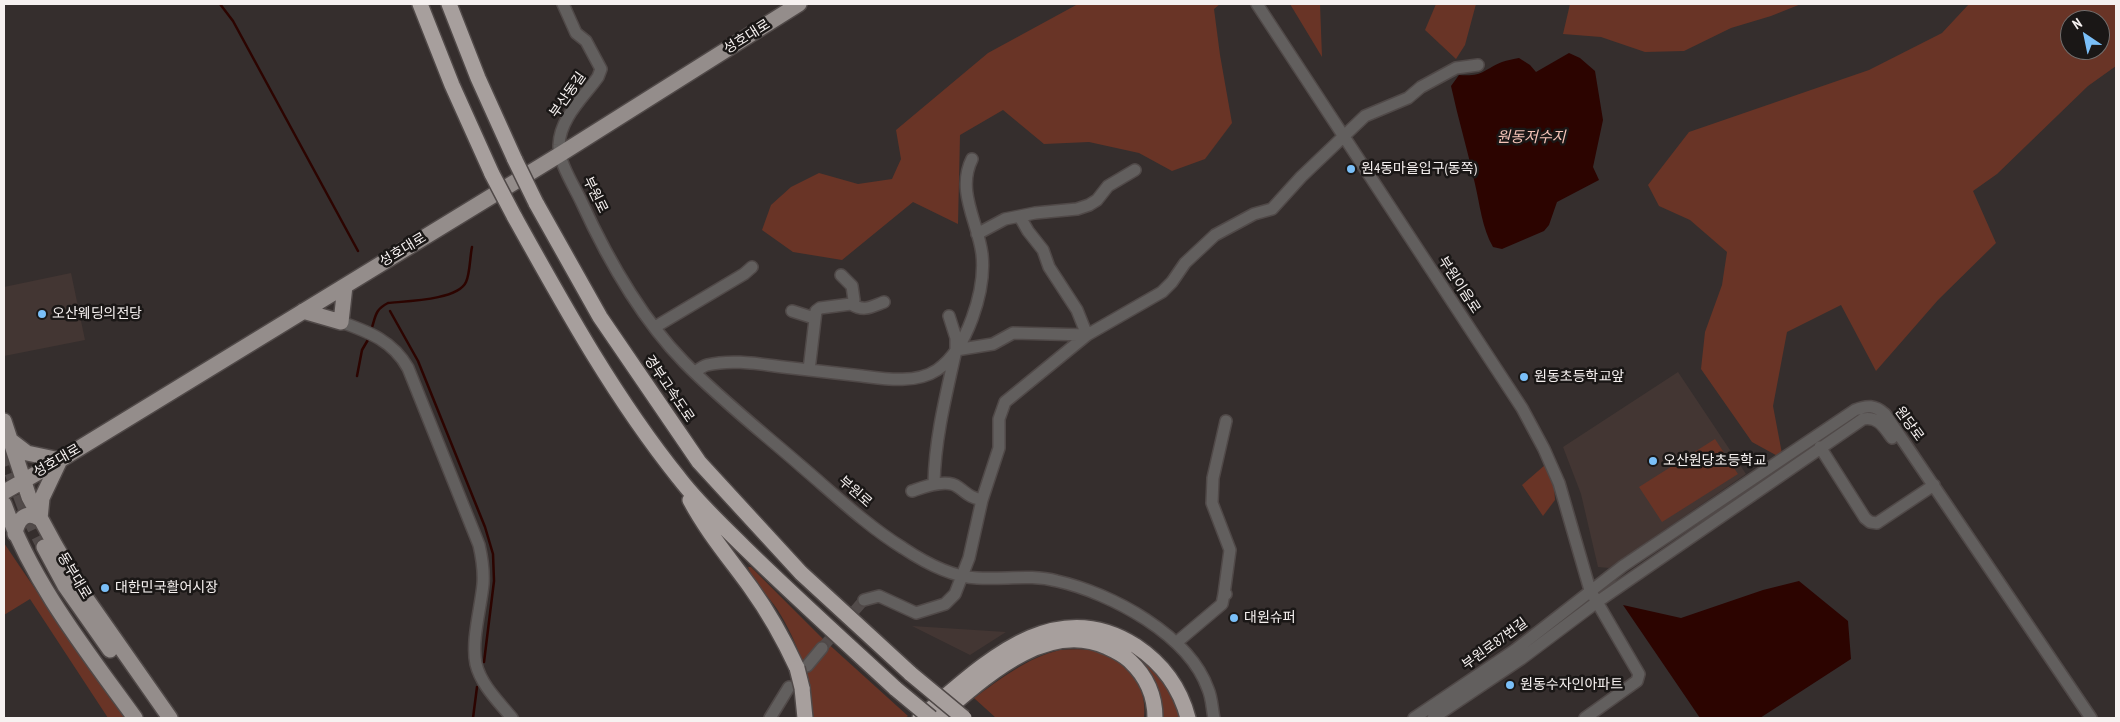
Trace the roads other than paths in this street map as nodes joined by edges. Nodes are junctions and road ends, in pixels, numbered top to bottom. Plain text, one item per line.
1 (420, 4) edge
2 (449, 4) edge
3 (563, 4) edge
4 (799, 4) edge
5 (1257, 4) edge
6 (1478, 65) dead end
7 (1343, 135) junction
8 (559, 155) junction
9 (972, 159) dead end
10 (1135, 170) dead end
11 (1020, 217) junction
12 (976, 234) junction
13 (752, 267) dead end
14 (841, 275) dead end
15 (345, 286) junction
16 (884, 302) dead end
17 (851, 304) junction
18 (303, 311) junction
19 (792, 311) dead end
20 (948, 316) dead end
21 (814, 318) junction
22 (341, 322) junction
23 (655, 327) junction
24 (1087, 335) junction
25 (956, 350) junction
26 (809, 370) junction
27 (694, 372) junction
28 (1226, 421) dead end
29 (5, 430) edge
30 (1820, 447) junction
31 (60, 460) junction
32 (679, 478) junction
33 (24, 481) junction
34 (934, 484) junction
35 (1931, 488) junction
36 (912, 491) dead end
37 (4, 492) edge
38 (982, 500) junction
39 (4, 504) edge
40 (40, 519) junction
41 (12, 533) edge
42 (962, 577) junction
43 (1590, 590) junction
44 (864, 600) dead end
45 (1597, 602) junction
46 (1177, 642) junction
47 (822, 648) tunnel mouth
48 (802, 667) junction
49 (795, 687) junction
50 (1420, 717) edge
51 (135, 718) edge
52 (146, 718) edge
53 (159, 718) edge
54 (170, 718) edge
55 (512, 718) edge
56 (770, 718) edge
57 (805, 718) edge
58 (920, 718) edge
59 (931, 718) edge
60 (938, 718) edge
61 (964, 718) edge
62 (1155, 718) edge
63 (1188, 718) edge
64 (1214, 718) edge
65 (1433, 718) edge
66 (1585, 718) edge
67 (2082, 718) edge
68 (2092, 718) edge

1 - 32 highway, bridge
2 - 61 highway, 경부고속도로, bridge
3 - 8 street, 부산동길
4 - 8 main road, 성호대로
5 - 7 street, 부원이음로
6 - 7 street
7 - 24 street
7 - 43 street, 부원이음로
8 - 15 main road, 성호대로
8 - 23 street, 부원로
9 - 12 street
10 - 11 street
11 - 12 street
11 - 24 street
12 - 25 street
13 - 23 street
14 - 17 street
15 - 18 main road, 성호대로
15 - 22 main road
16 - 17 street
17 - 21 street
18 - 22 main road
18 - 31 main road, 성호대로
19 - 21 street
20 - 25 street
21 - 26 street
22 - 55 street
23 - 27 street, 부원로
24 - 25 street
24 - 38 street
25 - 26 street
25 - 34 street
26 - 27 street
27 - 42 street, 부원로
28 - 46 street
29 - 31 main road
29 - 33 main road, 동부대로
30 - 35 street, 원당로
30 - 35 street
30 - 45 street, 원당로
31 - 33 main road, 성호대로
31 - 40 main road
32 - 48 highway
32 - 59 highway, bridge
33 - 37 main road, 성호대로
33 - 40 main road, 동부대로
34 - 36 street
34 - 38 street
35 - 43 street, 원당로
35 - 67 street, 원당로
35 - 68 street, 원당로
38 - 42 street
39 - 41 main road
40 - 41 main road
40 - 54 main road, 동부대로
41 - 51 main road
42 - 44 street
42 - 46 street, 부원로
43 - 45 street, 부원이음로
43 - 50 street, 부원로87번길
45 - 65 street, 부원로87번길
45 - 66 street, 부원이음로
46 - 64 street, 부원로
47 - 48 street
48 - 49 highway, bridge
49 - 56 street
49 - 57 highway
52 - 53 main road, 동부대로
58 - 63 highway
60 - 62 highway

